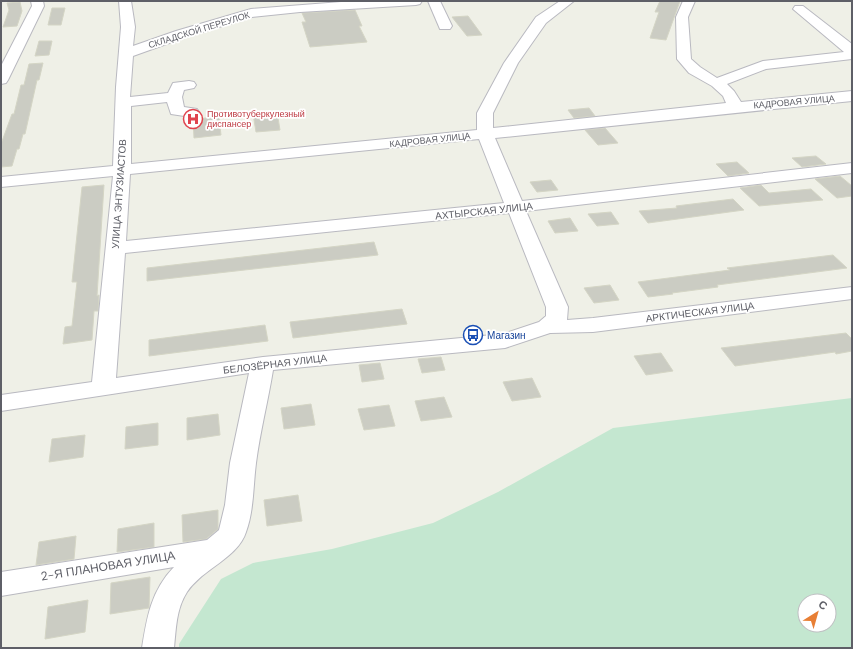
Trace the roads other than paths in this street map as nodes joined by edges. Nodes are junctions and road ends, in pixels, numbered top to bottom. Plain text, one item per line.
1 (37, 1) edge
2 (127, 1) edge
3 (416, 1) edge
4 (434, 1) edge
5 (568, 1) edge
6 (689, 1) edge
7 (799, 9) dead end
8 (445, 26) dead end
9 (852, 51) edge
10 (127, 53) junction
11 (852, 55) edge
12 (1, 80) edge
13 (717, 83) junction
14 (189, 85) dead end
15 (852, 96) edge
16 (174, 98) junction
17 (123, 102) junction
18 (736, 107) junction
19 (191, 112) dead end
20 (485, 134) junction
21 (852, 168) edge
22 (122, 170) junction
23 (1, 182) edge
24 (516, 207) junction
25 (115, 248) junction
26 (852, 293) edge
27 (547, 327) junction
28 (263, 364) junction
29 (103, 387) junction
30 (1, 403) edge
31 (214, 550) junction
32 (1, 584) edge
33 (158, 648) edge

1 - 12 street
2 - 10 street, УЛИЦА ЭНТУЗИАСТОВ
3 - 10 street, СКЛАДСКОЙ ПЕРЕУЛОК
4 - 8 street
5 - 20 street
6 - 13 street
7 - 9 street
10 - 17 street, УЛИЦА ЭНТУЗИАСТОВ
11 - 13 street
13 - 18 street
14 - 16 street
15 - 18 street, КАДРОВАЯ УЛИЦА
16 - 17 street
16 - 19 street
17 - 22 street, УЛИЦА ЭНТУЗИАСТОВ
18 - 20 street, КАДРОВАЯ УЛИЦА
20 - 22 street, КАДРОВАЯ УЛИЦА
20 - 24 street
21 - 24 street, АХТЫРСКАЯ УЛИЦА
22 - 23 street, КАДРОВАЯ УЛИЦА
22 - 25 street, УЛИЦА ЭНТУЗИАСТОВ
24 - 25 street, АХТЫРСКАЯ УЛИЦА
24 - 27 street
25 - 29 street, УЛИЦА ЭНТУЗИАСТОВ
26 - 27 street, АРКТИЧЕСКАЯ УЛИЦА
27 - 28 street, БЕЛОЗЁРНАЯ УЛИЦА
28 - 29 street, БЕЛОЗЁРНАЯ УЛИЦА
28 - 31 street
29 - 30 street, БЕЛОЗЁРНАЯ УЛИЦА
31 - 32 street, 2-Я ПЛАНОВАЯ УЛИЦА
31 - 33 street

